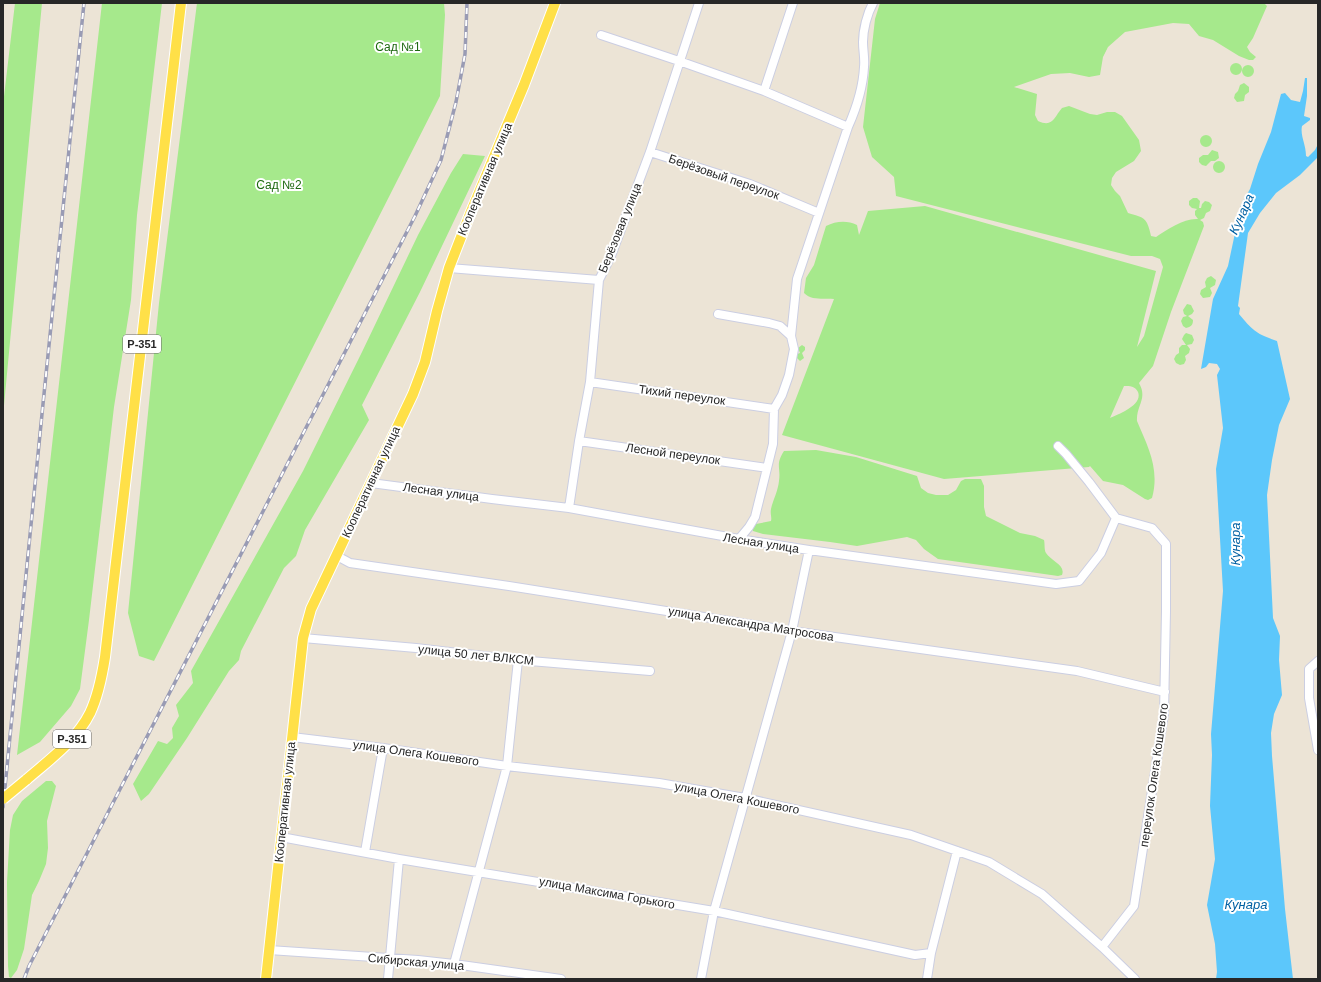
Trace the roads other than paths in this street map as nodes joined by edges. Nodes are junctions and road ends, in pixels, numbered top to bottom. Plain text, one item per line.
1 (181, 3) edge
2 (555, 3) edge
3 (699, 3) edge
4 (793, 3) edge
5 (873, 3) edge
6 (601, 35) dead end
7 (679, 61) junction
8 (764, 91) junction
9 (848, 128) junction
10 (650, 152) junction
11 (819, 213) junction
12 (449, 268) junction
13 (599, 280) junction
14 (718, 314) dead end
15 (791, 336) junction
16 (590, 382) junction
17 (774, 409) junction
18 (579, 441) junction
19 (1058, 446) dead end
20 (767, 468) junction
21 (371, 483) junction
22 (569, 508) junction
23 (1116, 518) junction
24 (739, 539) junction
25 (809, 550) junction
26 (337, 556) junction
27 (792, 631) junction
28 (303, 638) junction
29 (518, 660) junction
30 (1318, 661) edge
31 (650, 671) dead end
32 (1165, 692) junction
33 (292, 737) junction
34 (382, 748) junction
35 (1318, 750) edge
36 (507, 766) junction
37 (745, 798) junction
38 (3, 799) edge
39 (281, 837) junction
40 (957, 851) junction
41 (365, 852) junction
42 (399, 859) junction
43 (479, 871) junction
44 (714, 911) junction
45 (1102, 947) junction
46 (269, 950) junction
47 (931, 953) junction
48 (389, 959) junction
49 (454, 964) junction
50 (266, 979) edge
51 (388, 979) edge
52 (561, 979) edge
53 (701, 979) edge
54 (927, 979) edge
55 (1135, 979) edge

1 - 38 main road, Р-351, bridge
2 - 12 main road, Кооперативная улица
3 - 7 street, Берёзовая улица
4 - 8 street
5 - 9 street
6 - 7 street
7 - 8 street
7 - 10 street, Берёзовая улица
8 - 9 street
9 - 11 street
10 - 11 street, Берёзовый переулок
10 - 13 street, Берёзовая улица
11 - 15 street
12 - 13 street
12 - 21 main road, Кооперативная улица
13 - 16 street, Берёзовая улица
14 - 15 street
15 - 17 street
16 - 17 street, Тихий переулок
16 - 18 street, Берёзовая улица
17 - 20 street
18 - 20 street, Лесной переулок
18 - 22 street, Берёзовая улица
19 - 23 street
20 - 24 street
21 - 22 street, Лесная улица
21 - 26 main road, Кооперативная улица
22 - 24 street, Лесная улица
23 - 25 street, Лесная улица
23 - 32 street, переулок Олега Кошевого
24 - 25 street, Лесная улица
25 - 27 street
26 - 27 street, улица Александра Матросова
26 - 28 main road, Кооперативная улица
27 - 32 street, улица Александра Матросова
27 - 37 street
28 - 29 street, улица 50 лет ВЛКСМ
28 - 33 main road, Кооперативная улица
29 - 31 street, улица 50 лет ВЛКСМ
29 - 36 street
30 - 35 street
32 - 45 street, переулок Олега Кошевого
33 - 34 street, улица Олега Кошевого
33 - 39 main road, Кооперативная улица
34 - 36 street, улица Олега Кошевого
34 - 41 street
36 - 37 street, улица Олега Кошевого
36 - 43 street
37 - 40 street, улица Олега Кошевого
37 - 44 street
39 - 41 street, улица Максима Горького
39 - 46 main road, Кооперативная улица
40 - 45 street, улица Олега Кошевого
40 - 47 street
41 - 42 street, улица Максима Горького
42 - 43 street, улица Максима Горького
42 - 48 street
43 - 44 street, улица Максима Горького
43 - 49 street
44 - 47 street, улица Максима Горького
44 - 53 street
45 - 55 street, улица Олега Кошевого
46 - 48 street, Сибирская улица
46 - 50 main road, Кооперативная улица
47 - 54 street
48 - 49 street, Сибирская улица
48 - 51 street
49 - 52 street, Сибирская улица

